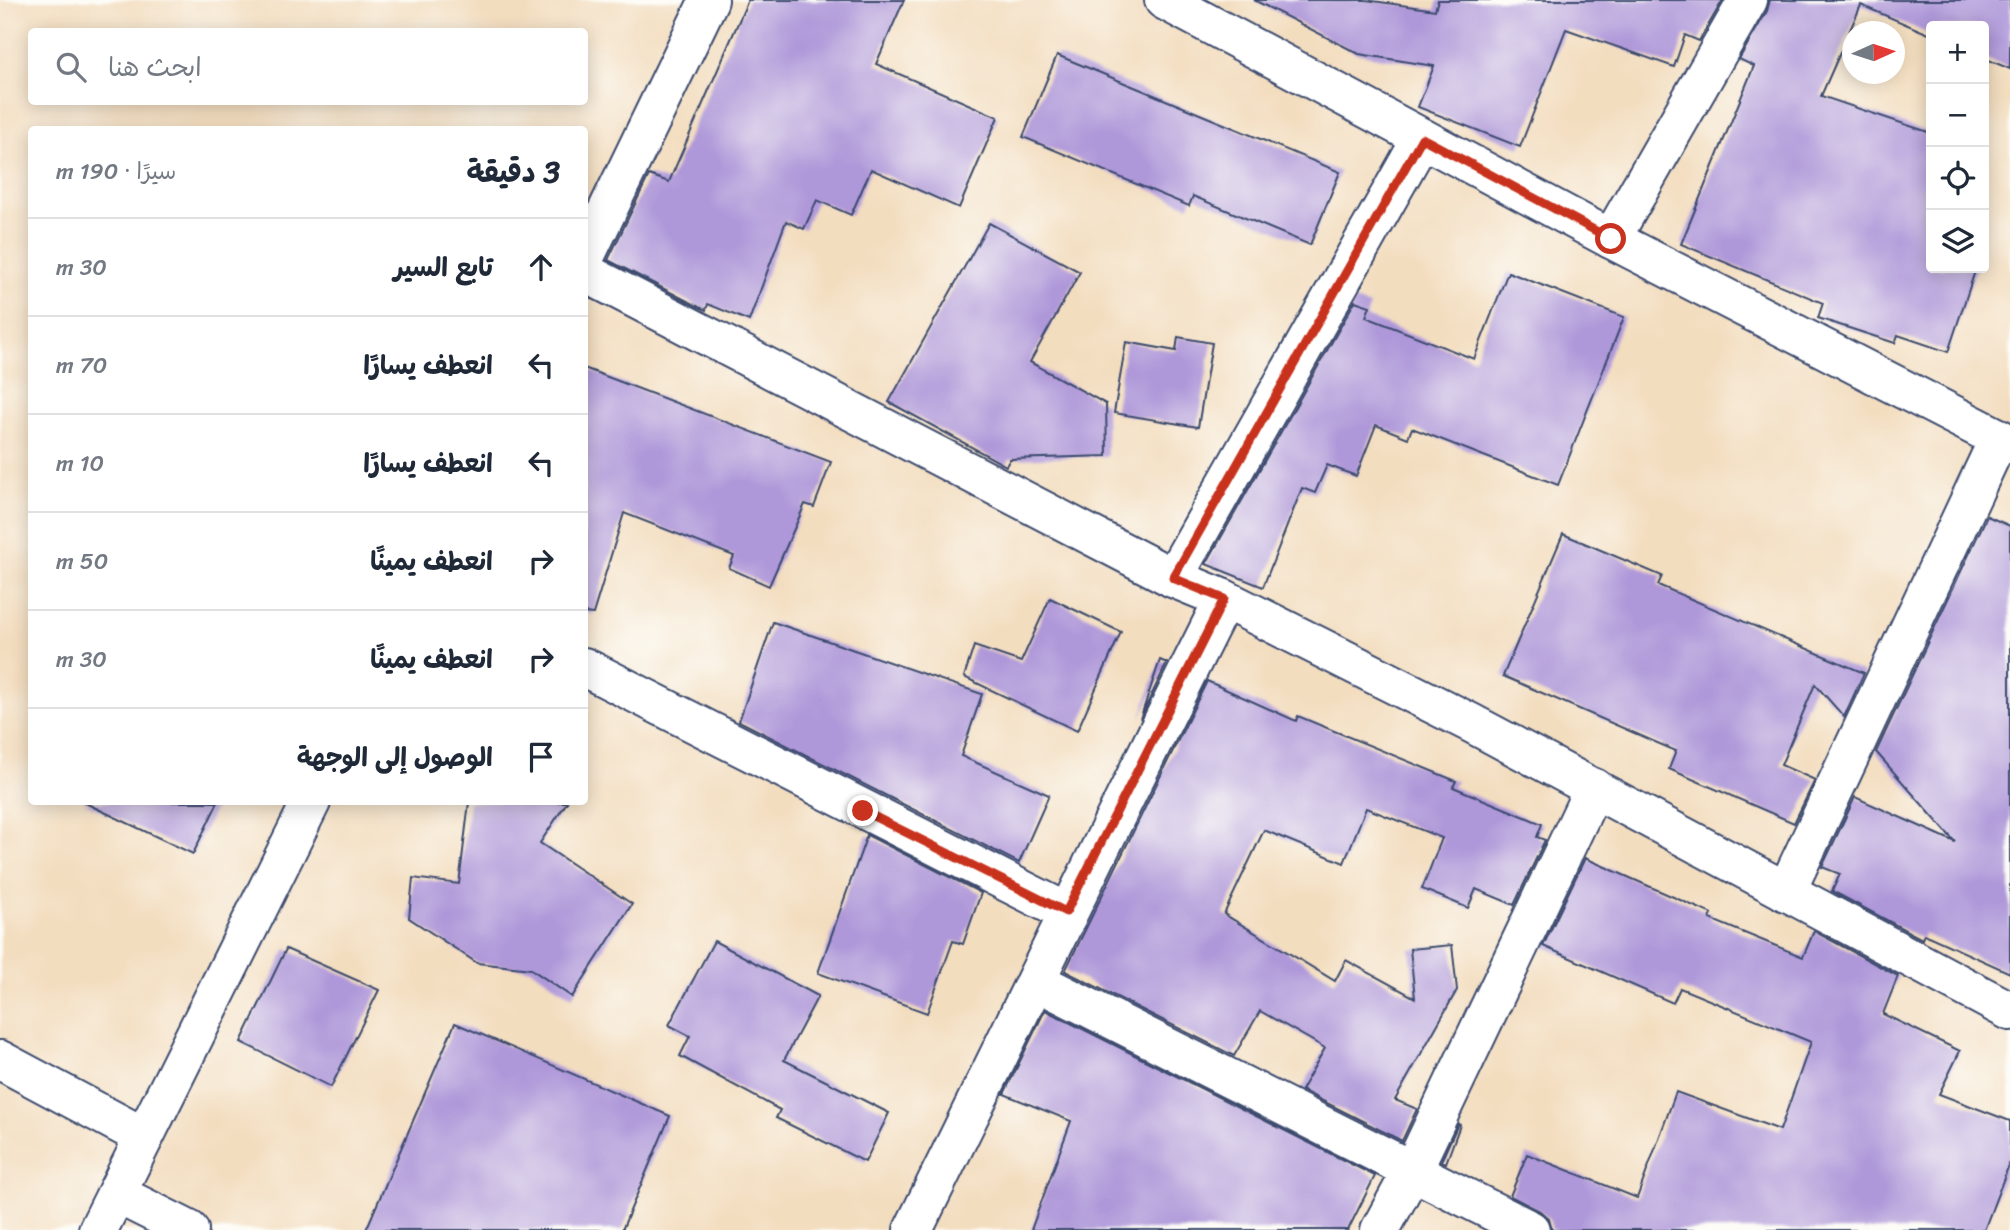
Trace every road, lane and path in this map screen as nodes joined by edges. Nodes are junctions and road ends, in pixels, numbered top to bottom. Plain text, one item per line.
1 (709, 0) edge
2 (1164, 0) edge
3 (1748, 0) edge
4 (1206, 9) edge
5 (1422, 138) junction
6 (1611, 239) junction
7 (588, 251) edge
8 (588, 274) edge
9 (2004, 441) edge
10 (1173, 578) junction
11 (1224, 599) junction
12 (588, 669) edge
13 (1594, 788) junction
14 (310, 805) edge
15 (1786, 892) junction
16 (1066, 912) junction
17 (1036, 981) junction
18 (2010, 1011) edge
19 (0, 1060) edge
20 (144, 1137) junction
21 (1412, 1171) junction
22 (117, 1194) junction
23 (98, 1230) edge
24 (189, 1230) edge
25 (913, 1230) edge
26 (1380, 1230) edge
27 (1530, 1230) edge

1 - 7 street
2 - 4 street
3 - 6 street
4 - 5 street
5 - 6 street
5 - 10 street
6 - 9 street
8 - 10 street
9 - 15 street
10 - 11 street
11 - 13 street
11 - 16 street
12 - 16 street
13 - 15 street
13 - 21 street
14 - 20 street
15 - 18 street
16 - 17 street
17 - 21 street
17 - 25 street
19 - 20 street
20 - 22 street
21 - 26 street
21 - 27 street
22 - 23 street
22 - 24 street

